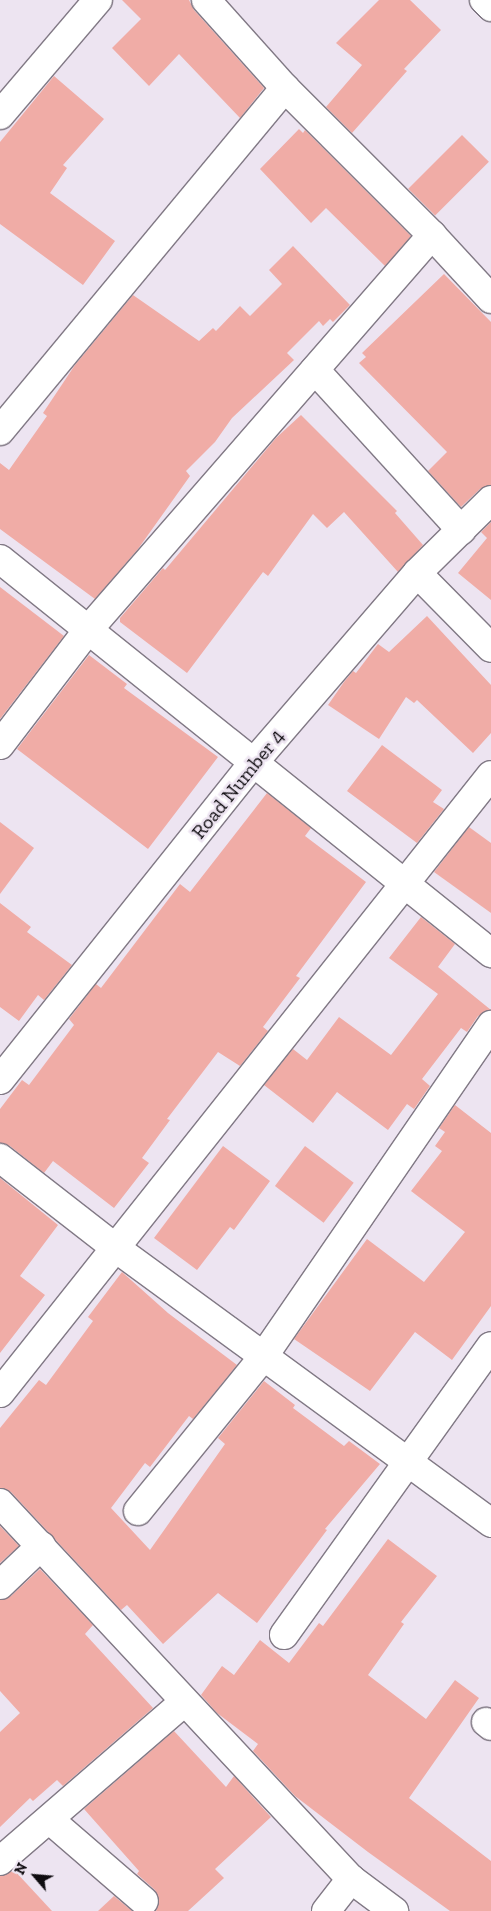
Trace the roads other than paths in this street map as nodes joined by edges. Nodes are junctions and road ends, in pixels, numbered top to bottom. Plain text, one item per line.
1 (98, 0) edge
2 (484, 0) edge
3 (218, 4) edge
4 (491, 7) edge
5 (285, 88) junction
6 (0, 114) edge
7 (432, 235) junction
8 (491, 299) edge
9 (315, 370) junction
10 (0, 430) edge
11 (491, 500) edge
12 (461, 530) junction
13 (0, 560) edge
14 (417, 573) junction
15 (88, 630) junction
16 (491, 648) edge
17 (0, 745) edge
18 (254, 762) junction
19 (491, 775) edge
20 (405, 884) junction
21 (491, 952) edge
22 (491, 1025) edge
23 (0, 1080) edge
24 (0, 1158) edge
25 (117, 1249) junction
26 (491, 1346) edge
27 (263, 1357) junction
28 (0, 1393) edge
29 (409, 1461) junction
30 (0, 1503) edge
31 (138, 1511) dead end
32 (491, 1523) edge
33 (41, 1546) junction
34 (0, 1585) edge
35 (284, 1635) dead end
36 (184, 1702) junction
37 (50, 1820) junction
38 (0, 1861) edge
39 (351, 1879) junction
40 (144, 1901) dead end
41 (326, 1911) edge
42 (394, 1911) edge

1 - 6 street
2 - 4 street
3 - 5 street
5 - 7 street
5 - 10 street
7 - 8 street
7 - 9 street
9 - 12 street
9 - 15 street
11 - 12 street, Road Number 4
12 - 14 street, Road Number 4
13 - 15 street
14 - 16 street
14 - 18 street, Road Number 4
15 - 17 street
15 - 18 street
18 - 20 street
18 - 23 street, Road Number 4
19 - 20 street
20 - 21 street
20 - 25 street
22 - 27 street
24 - 25 street
25 - 27 street
25 - 28 street
26 - 29 street
27 - 29 street
27 - 31 street
29 - 32 street
29 - 35 street
30 - 33 street
33 - 34 street
33 - 36 street
36 - 37 street
36 - 39 street
37 - 38 street
37 - 40 street
39 - 41 street
39 - 42 street

